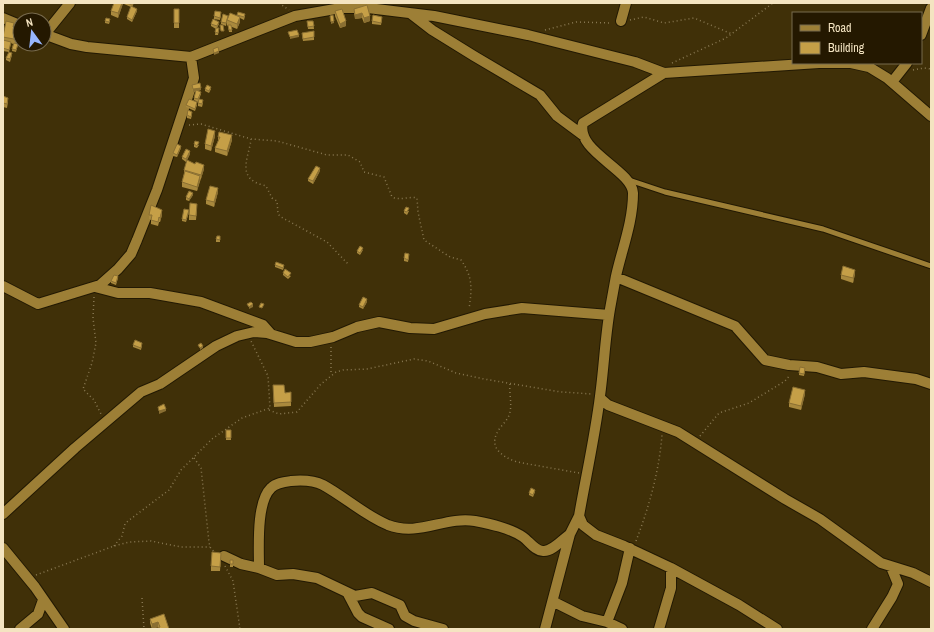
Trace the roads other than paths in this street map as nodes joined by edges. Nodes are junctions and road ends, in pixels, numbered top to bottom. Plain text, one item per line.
1 (70, 3) edge
2 (626, 3) edge
3 (931, 8) edge
4 (410, 13) junction
5 (621, 21) road end
6 (52, 25) edge
7 (922, 32) edge
8 (52, 37) edge
9 (191, 57) junction
10 (801, 64) edge
11 (856, 64) edge
12 (906, 65) edge
13 (660, 72) junction
14 (892, 82) junction
15 (931, 116) edge
16 (584, 136) junction
17 (626, 178) junction
18 (931, 266) edge
19 (616, 277) junction
20 (3, 286) edge
21 (92, 287) junction
22 (609, 315) junction
23 (271, 334) junction
24 (931, 384) edge
25 (600, 398) junction
26 (3, 514) edge
27 (579, 516) junction
28 (570, 534) junction
29 (3, 548) edge
30 (631, 549) junction
31 (224, 556) road end
32 (891, 567) junction
33 (259, 568) junction
34 (671, 568) junction
35 (931, 582) edge
36 (348, 594) junction
37 (43, 600) junction
38 (554, 602) junction
39 (607, 622) junction
40 (20, 629) edge
41 (64, 629) edge
42 (389, 629) edge
43 (443, 629) edge
44 (545, 629) edge
45 (622, 629) edge
46 (659, 629) edge
47 (777, 629) edge
48 (872, 629) edge

1 - 6 street
2 - 5 street
3 - 7 street
4 - 9 street
4 - 13 street
4 - 16 street
8 - 9 street
9 - 21 street
10 - 13 street
11 - 14 street
12 - 14 street
13 - 16 street
14 - 15 street
16 - 17 street
17 - 18 lane
17 - 19 street
19 - 22 street
19 - 24 street
20 - 21 street
21 - 23 street
22 - 23 street
22 - 25 street
23 - 26 street
25 - 27 street
25 - 32 street
27 - 28 street
27 - 30 street
28 - 33 street
28 - 38 street
29 - 37 street
30 - 34 street
30 - 39 street
31 - 33 street
32 - 35 street
32 - 48 street
33 - 36 street
34 - 46 street
34 - 47 street
36 - 42 street
36 - 43 street
37 - 40 street
37 - 41 street
38 - 39 street
38 - 44 street
39 - 45 street

